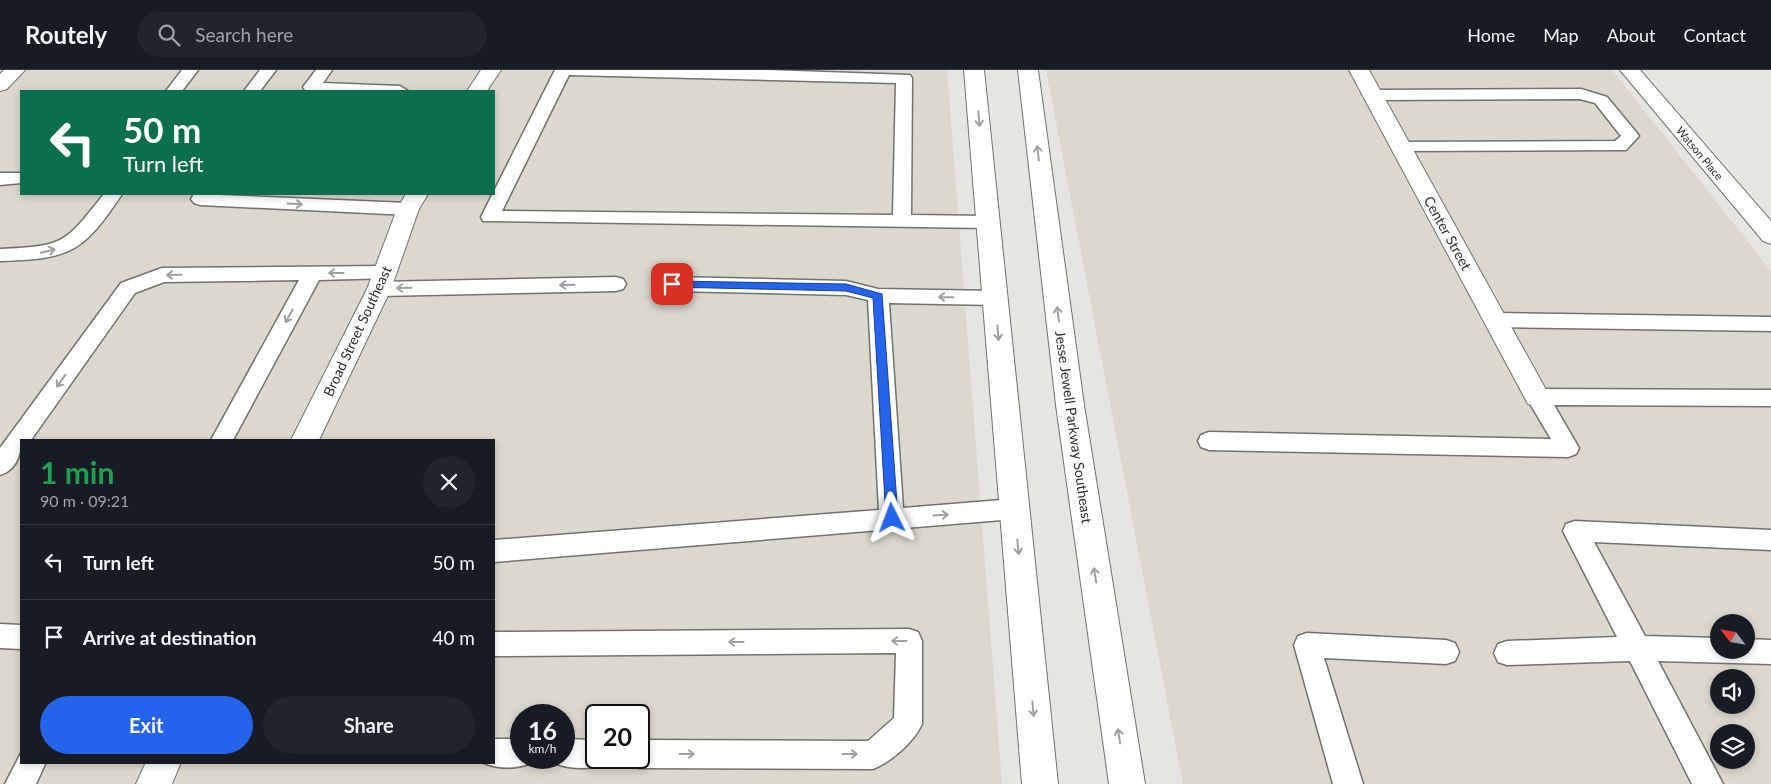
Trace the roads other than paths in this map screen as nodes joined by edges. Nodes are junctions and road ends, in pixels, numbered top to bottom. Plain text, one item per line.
1 (15, 70) edge
2 (190, 70) edge
3 (268, 70) edge
4 (324, 70) edge
5 (491, 70) edge
6 (592, 70) edge
7 (974, 70) edge
8 (1028, 70) edge
9 (1359, 70) edge
10 (1630, 70) edge
11 (773, 72) edge
12 (0, 85) edge
13 (304, 89) edge
14 (175, 90) edge
15 (253, 90) edge
16 (352, 90) edge
17 (478, 90) edge
18 (1373, 95) junction
19 (1401, 146) junction
20 (20, 178) edge
21 (0, 179) edge
22 (112, 195) edge
23 (203, 195) edge
24 (413, 202) edge
25 (902, 221) junction
26 (988, 222) junction
27 (1771, 236) edge
28 (0, 255) edge
29 (312, 273) junction
30 (382, 281) junction
31 (616, 284) dead end
32 (672, 284) dead end
33 (878, 296) junction
34 (994, 298) junction
35 (1496, 320) junction
36 (1771, 324) edge
37 (1537, 397) junction
38 (1771, 398) edge
39 (223, 439) edge
40 (305, 439) edge
41 (1209, 442) dead end
42 (0, 466) edge
43 (1014, 509) junction
44 (892, 518) junction
45 (1771, 540) edge
46 (495, 551) edge
47 (0, 636) edge
48 (20, 636) edge
49 (495, 644) edge
50 (1637, 648) junction
51 (1446, 652) dead end
52 (1771, 652) edge
53 (1507, 653) dead end
54 (495, 753) edge
55 (510, 753) edge
56 (650, 754) edge
57 (31, 764) edge
58 (163, 764) edge
59 (20, 784) edge
60 (154, 784) edge
61 (1040, 784) edge
62 (1127, 784) edge
63 (1348, 784) edge
64 (1708, 784) edge

1 - 12 main road
2 - 14 lane
3 - 15 lane
4 - 13 lane
5 - 17 main road
6 - 11 lane
6 - 25 lane
7 -> 26 main road
62 -> 8 main road, Jesse Jewell Parkway Southeast
9 - 18 main road, Center Street
10 - 27 main road, Watson Place
11 - 25 lane
13 - 16 lane
18 - 19 main road, Center Street
18 - 19 lane
19 - 35 main road, Center Street
20 - 21 lane
28 -> 22 lane
23 -> 24 lane
24 - 30 main road, Broad Street Southeast
25 - 26 lane
26 - 34 main road
30 -> 29 lane
29 -> 39 lane
29 -> 42 lane
31 -> 30 lane
30 - 40 main road, Broad Street Southeast
32 - 33 lane
34 -> 33 lane
33 - 44 lane
34 -> 43 main road
35 - 36 lane
35 - 37 main road, Center Street
37 - 38 lane
37 - 41 lane
44 -> 43 lane
43 -> 61 main road
44 - 46 lane
45 - 50 lane
47 - 48 lane
56 -> 49 lane
50 - 52 lane
50 - 53 lane
50 - 64 lane
51 - 63 lane
54 - 55 lane
57 - 59 lane
58 - 60 main road

